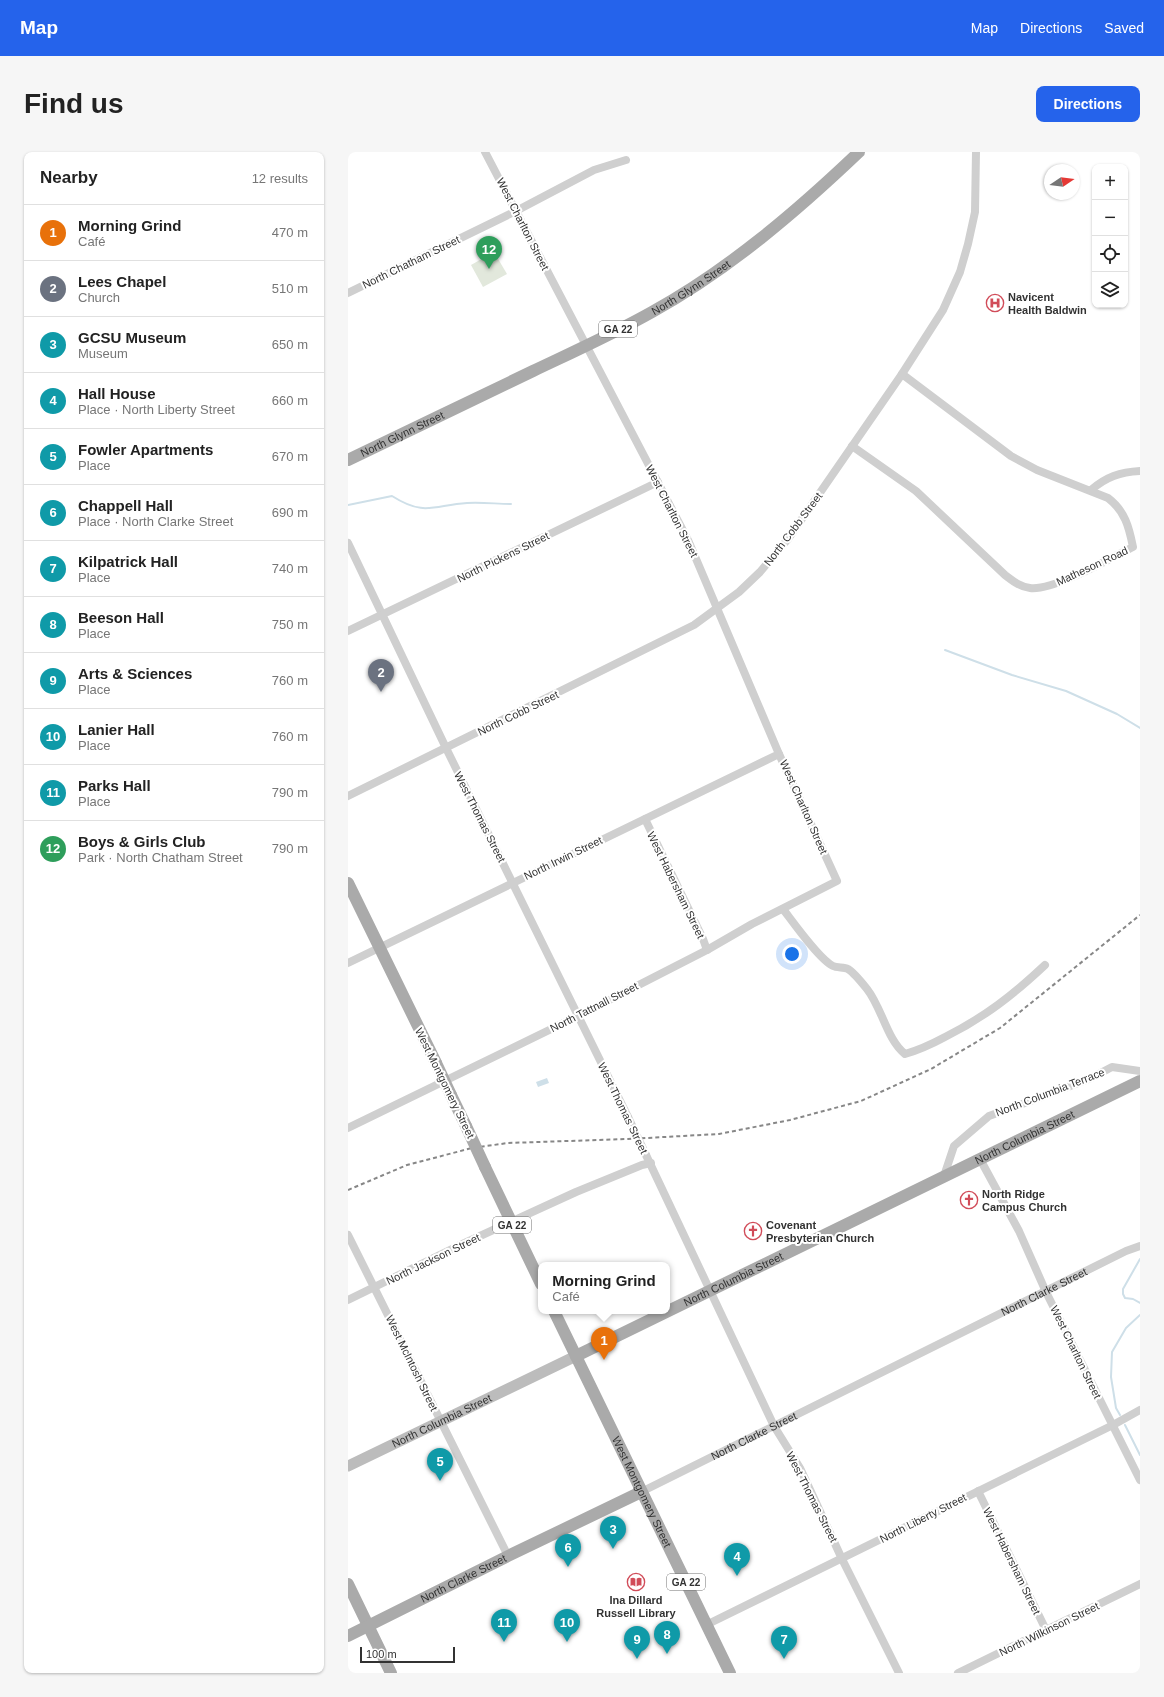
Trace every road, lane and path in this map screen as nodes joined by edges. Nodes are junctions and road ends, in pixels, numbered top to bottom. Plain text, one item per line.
1 (485, 152) edge
2 (859, 152) edge
3 (976, 152) edge
4 (626, 160) dead end
5 (516, 211) junction
6 (348, 293) edge
7 (586, 346) junction
8 (902, 374) junction
9 (852, 446) junction
10 (348, 460) edge
11 (1140, 471) edge
12 (658, 482) junction
13 (1091, 490) junction
14 (348, 542) edge
15 (1137, 545) edge
16 (718, 608) junction
17 (383, 615) junction
18 (348, 631) edge
19 (446, 748) junction
20 (779, 754) junction
21 (348, 796) edge
22 (645, 819) junction
23 (837, 881) joint
24 (512, 882) junction
25 (348, 883) edge
26 (783, 909) junction
27 (379, 947) junction
28 (707, 950) junction
29 (348, 963) edge
30 (1045, 965) dead end
31 (578, 1016) junction
32 (1140, 1071) edge
33 (1140, 1081) edge
34 (348, 1128) edge
35 (980, 1159) junction
36 (651, 1163) junction
37 (944, 1176) junction
38 (511, 1223) junction
39 (348, 1235) edge
40 (1140, 1246) edge
41 (538, 1278) edge
42 (374, 1288) junction
43 (710, 1290) junction
44 (1046, 1292) junction
45 (348, 1300) edge
46 (670, 1310) edge
47 (555, 1314) edge
48 (661, 1314) edge
49 (576, 1356) junction
50 (1140, 1410) edge
51 (441, 1422) junction
52 (1113, 1425) junction
53 (774, 1426) junction
54 (348, 1466) edge
55 (1140, 1480) edge
56 (978, 1491) junction
57 (641, 1492) junction
58 (508, 1556) junction
59 (842, 1558) junction
60 (348, 1584) edge
61 (1140, 1584) edge
62 (706, 1624) junction
63 (368, 1626) junction
64 (1046, 1630) junction
65 (348, 1636) edge
66 (391, 1673) edge
67 (730, 1673) edge
68 (899, 1673) edge
69 (958, 1673) edge

1 - 5 street, West Charlton Street
2 - 7 main road, North Glynn Street / GA 22
3 - 8 street, North Cobb Street
4 - 5 street, North Chatham Street
5 - 6 street, North Chatham Street
5 - 7 street, West Charlton Street
7 - 10 main road, North Glynn Street / GA 22
7 - 12 street, West Charlton Street
8 - 9 street, North Cobb Street
8 - 13 street, Matheson Road
9 - 15 street, Matheson Road
9 - 16 street, North Cobb Street
11 - 13 street
12 - 16 street, West Charlton Street
12 - 17 street, North Pickens Street
13 - 15 street, Matheson Road
14 - 17 street, West Thomas Street
16 - 19 street, North Cobb Street
16 - 20 street, West Charlton Street
17 - 18 street, North Pickens Street
17 - 19 street, West Thomas Street
19 - 21 street, North Cobb Street
19 - 24 street, West Thomas Street
20 - 22 street, North Irwin Street
20 - 23 street, West Charlton Street
22 - 24 street, North Irwin Street
22 - 28 street, West Habersham Street
23 - 26 street, North Tattnall Street
24 - 27 street, North Irwin Street
24 - 31 street, West Thomas Street
25 - 27 main road, West Montgomery Street / GA 22
26 - 28 street, North Tattnall Street
26 - 30 street
27 - 29 street, North Irwin Street
27 - 38 main road, West Montgomery Street / GA 22, bridge
28 - 31 street, North Tattnall Street
31 - 34 street, North Tattnall Street
31 - 36 street, West Thomas Street, bridge
32 - 37 street, North Columbia Terrace
33 - 35 main road, North Columbia Street
35 - 37 main road, North Columbia Street
35 - 44 street, West Charlton Street
36 - 38 street, North Jackson Street
36 - 43 street, West Thomas Street
37 - 43 main road, North Columbia Street
38 - 41 main road, West Montgomery Street / GA 22
38 - 42 street, North Jackson Street
39 - 42 street, West McIntosh Street
40 - 44 street, North Clarke Street
42 - 45 street, North Jackson Street
42 - 51 street, West McIntosh Street
43 - 46 main road, North Columbia Street
43 - 53 street, West Thomas Street
44 - 52 street, West Charlton Street
44 - 53 street, North Clarke Street
47 - 49 main road, West Montgomery Street
48 - 49 main road, North Columbia Street
49 - 51 street, North Columbia Street
49 - 57 main road, West Montgomery Street
50 - 52 street, North Liberty Street
51 - 54 street, North Columbia Street
51 - 58 street, West McIntosh Street
52 - 55 street, West Charlton Street
52 - 56 street, North Liberty Street
53 - 57 street, North Clarke Street
53 - 59 street, West Thomas Street
56 - 59 street, North Liberty Street
56 - 64 street, West Habersham Street
57 - 58 main road, North Clarke Street
57 - 62 main road, West Montgomery Street / GA 22
58 - 63 main road, North Clarke Street
59 - 62 street, North Liberty Street
59 - 68 street, West Thomas Street
60 - 63 main road
61 - 64 street, North Wilkinson Street
62 - 67 main road, West Montgomery Street / GA 22
63 - 65 main road, North Clarke Street
63 - 66 main road
64 - 69 street, North Wilkinson Street

